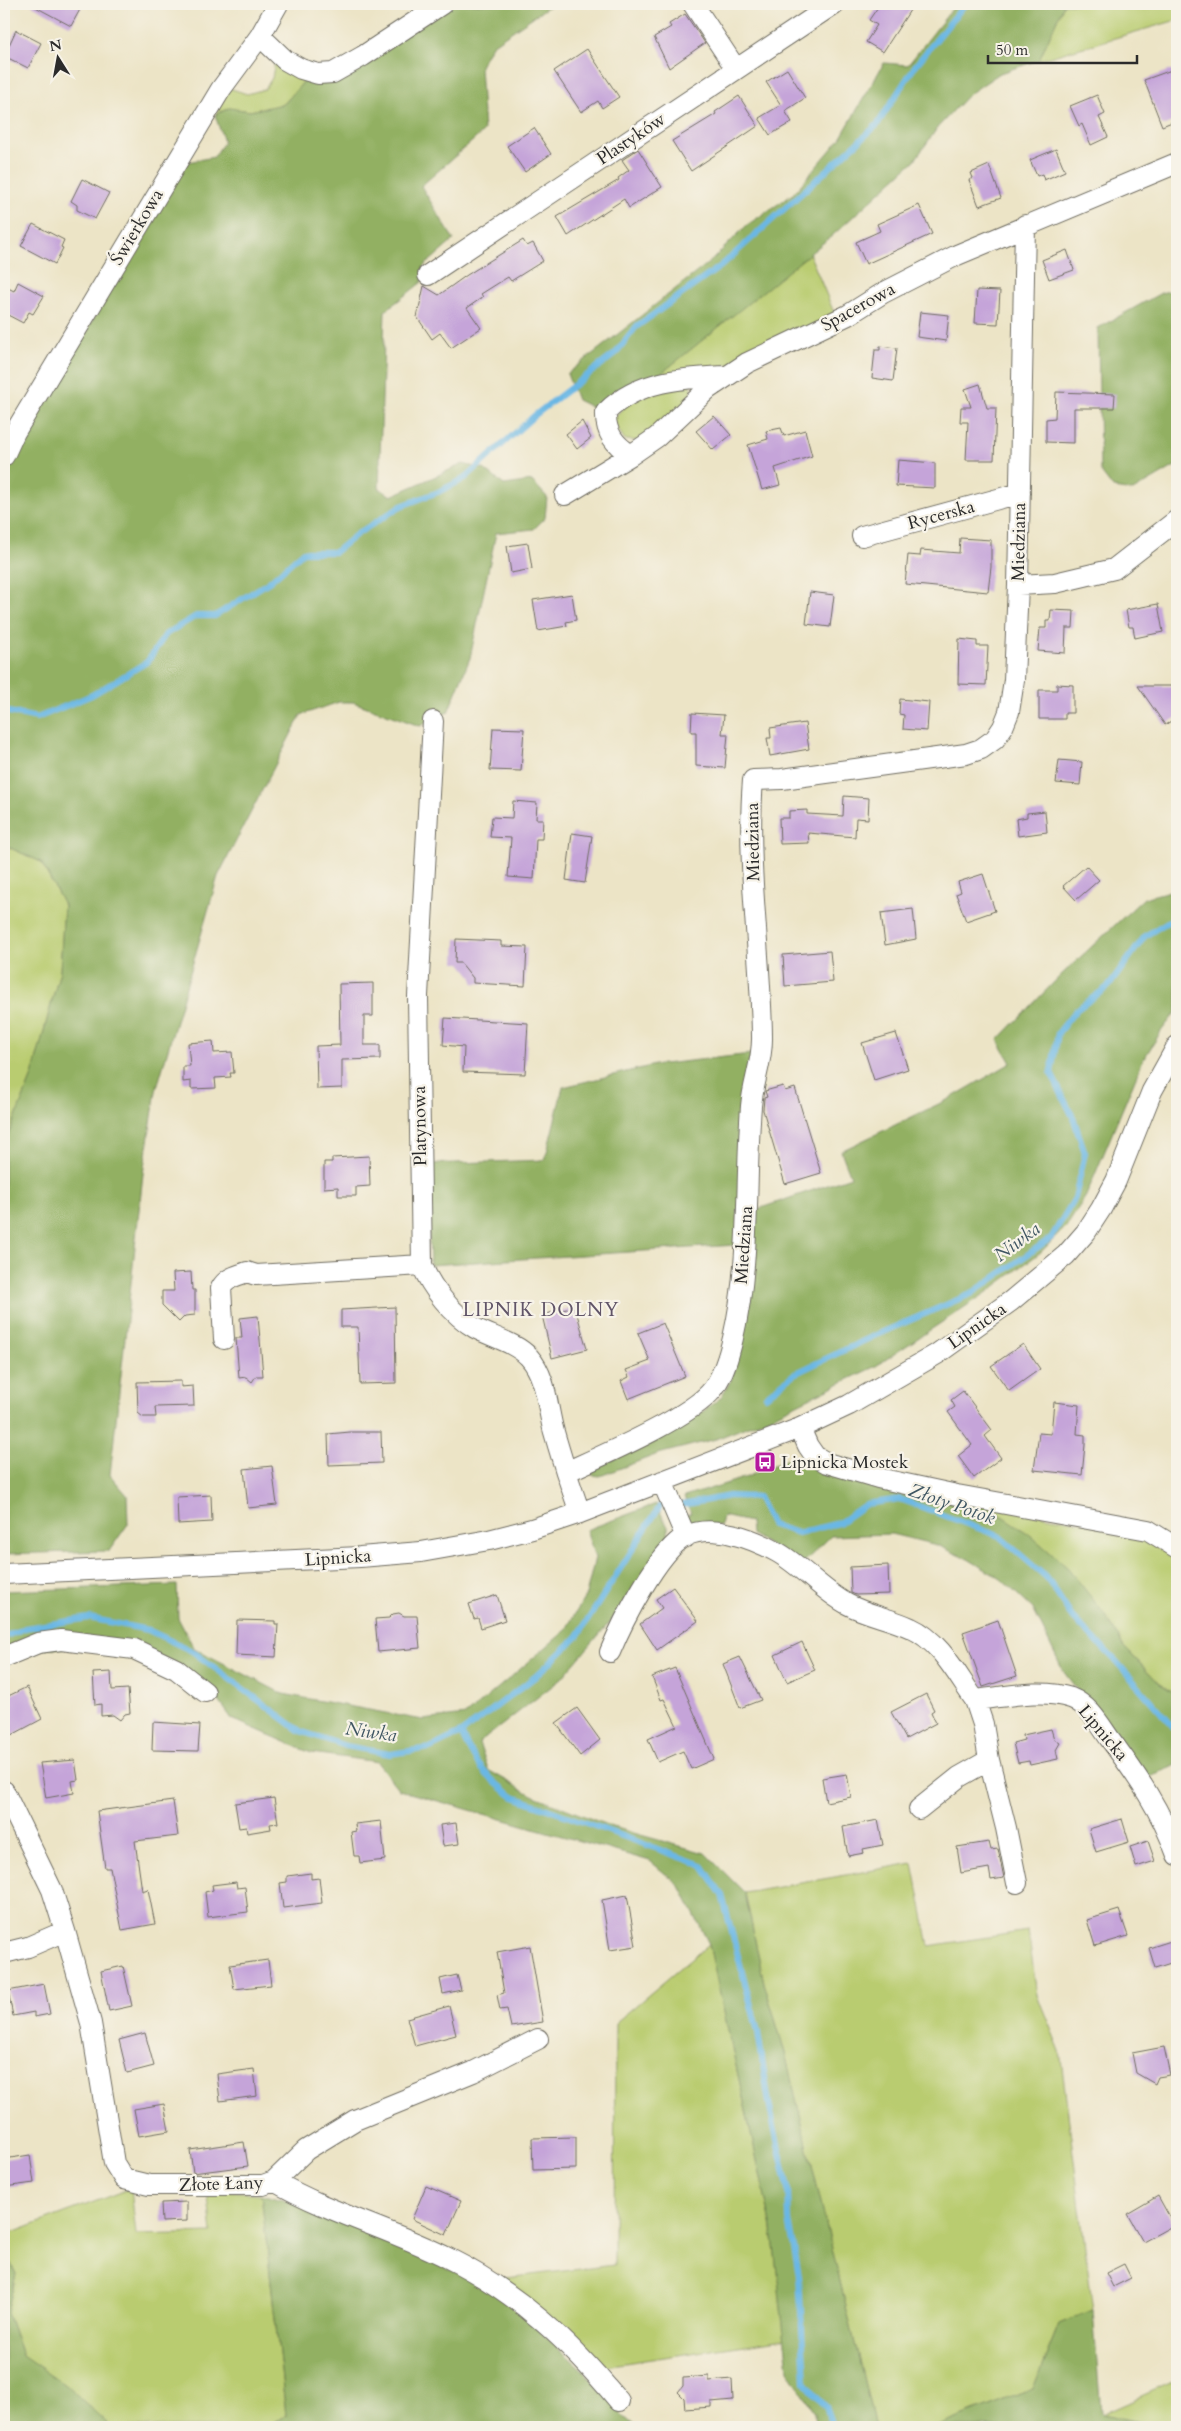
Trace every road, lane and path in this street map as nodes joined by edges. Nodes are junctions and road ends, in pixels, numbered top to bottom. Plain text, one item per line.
1 (278, 4) edge
2 (442, 4) edge
3 (693, 4) edge
4 (834, 4) edge
5 (260, 36) junction
6 (736, 69) junction
7 (1177, 163) edge
8 (1025, 226) junction
9 (428, 274) dead end
10 (726, 376) junction
11 (632, 455) junction
12 (4, 456) edge
13 (1020, 493) junction
14 (565, 495) dead end
15 (1177, 520) edge
16 (862, 536) dead end
17 (1018, 585) junction
18 (433, 721) dead end
19 (1177, 1046) edge
20 (422, 1265) junction
21 (224, 1339) dead end
22 (800, 1428) junction
23 (566, 1472) junction
24 (665, 1490) junction
25 (580, 1513) junction
26 (683, 1531) junction
27 (1177, 1548) edge
28 (4, 1574) edge
29 (610, 1652) dead end
30 (4, 1657) edge
31 (205, 1692) dead end
32 (975, 1700) junction
33 (989, 1760) junction
34 (4, 1791) edge
35 (919, 1809) dead end
36 (1177, 1855) edge
37 (1017, 1883) dead end
38 (65, 1931) junction
39 (4, 1953) edge
40 (538, 2039) dead end
41 (274, 2181) junction
42 (619, 2401) dead end

1 - 5 street, Świerkowa
2 - 5 street
3 - 6 street
4 - 6 street, Plastyków
5 - 12 street, Świerkowa
6 - 9 street, Plastyków
7 - 8 street, Spacerowa
8 - 10 street, Spacerowa
8 - 13 street, Miedziana
10 - 11 street, Spacerowa
10 - 11 street
11 - 14 street, Spacerowa
13 - 16 street, Rycerska
13 - 17 street, Miedziana
15 - 17 street
17 - 23 street, Miedziana
18 - 20 street, Platynowa
19 - 22 street, Lipnicka
20 - 21 street
20 - 23 street, Platynowa
22 - 24 street, Lipnicka
22 - 27 street
23 - 25 street
24 - 25 street, Lipnicka
24 - 26 street
25 - 28 street, Lipnicka
26 - 29 street
26 - 32 street
30 - 31 street
32 - 33 street
32 - 36 street, Lipnicka
33 - 35 street
33 - 37 street
34 - 38 street, Złote Łany
38 - 39 street
38 - 41 street, Złote Łany
40 - 41 street, Złote Łany
41 - 42 street

